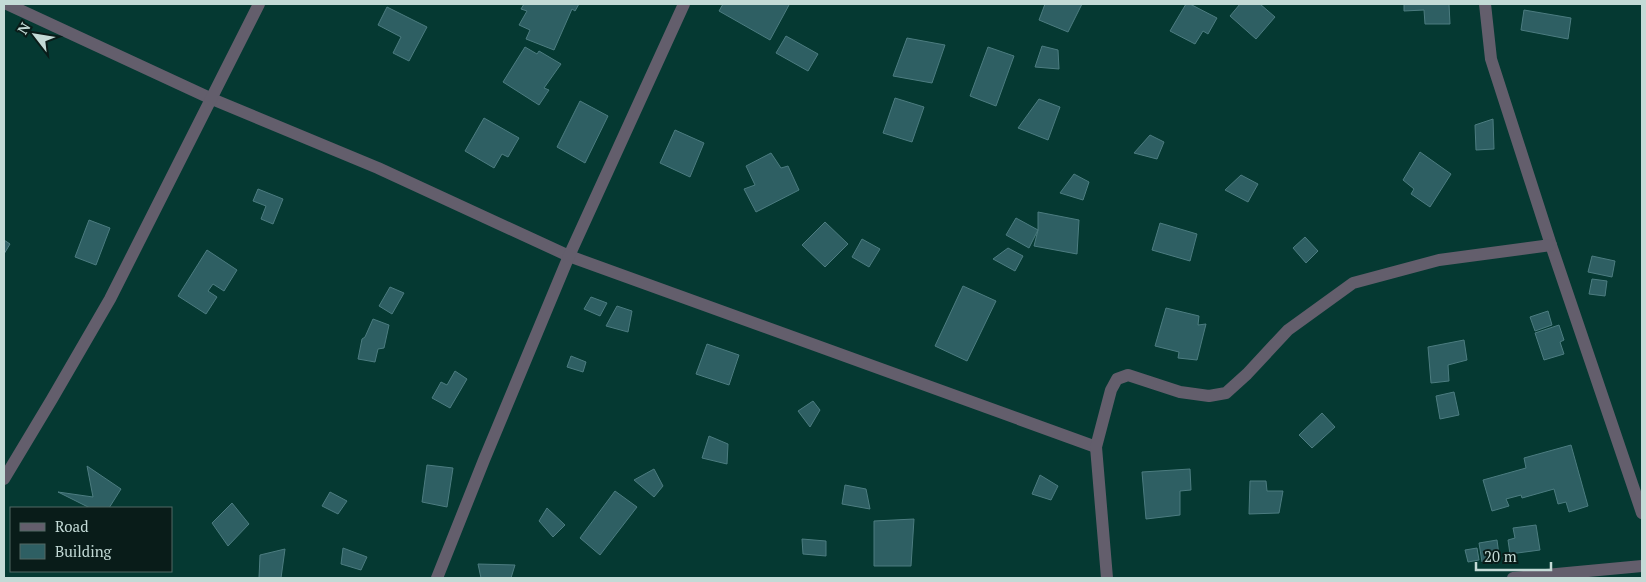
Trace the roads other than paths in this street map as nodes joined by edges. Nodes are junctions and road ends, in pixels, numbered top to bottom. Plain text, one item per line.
1 (7, 4) edge
2 (259, 4) edge
3 (684, 4) edge
4 (1486, 4) edge
5 (212, 99) junction
6 (1550, 245) junction
7 (569, 256) junction
8 (1096, 447) junction
9 (4, 479) edge
10 (1642, 513) edge
11 (1642, 566) edge
12 (436, 578) edge
13 (1107, 578) edge
14 (1513, 578) edge

1 - 5 street
2 - 5 street
3 - 7 street
4 - 6 street
5 - 7 street
5 - 9 street
6 - 8 street
6 - 10 street
7 - 8 street
7 - 12 street
8 - 13 street
11 - 14 street

